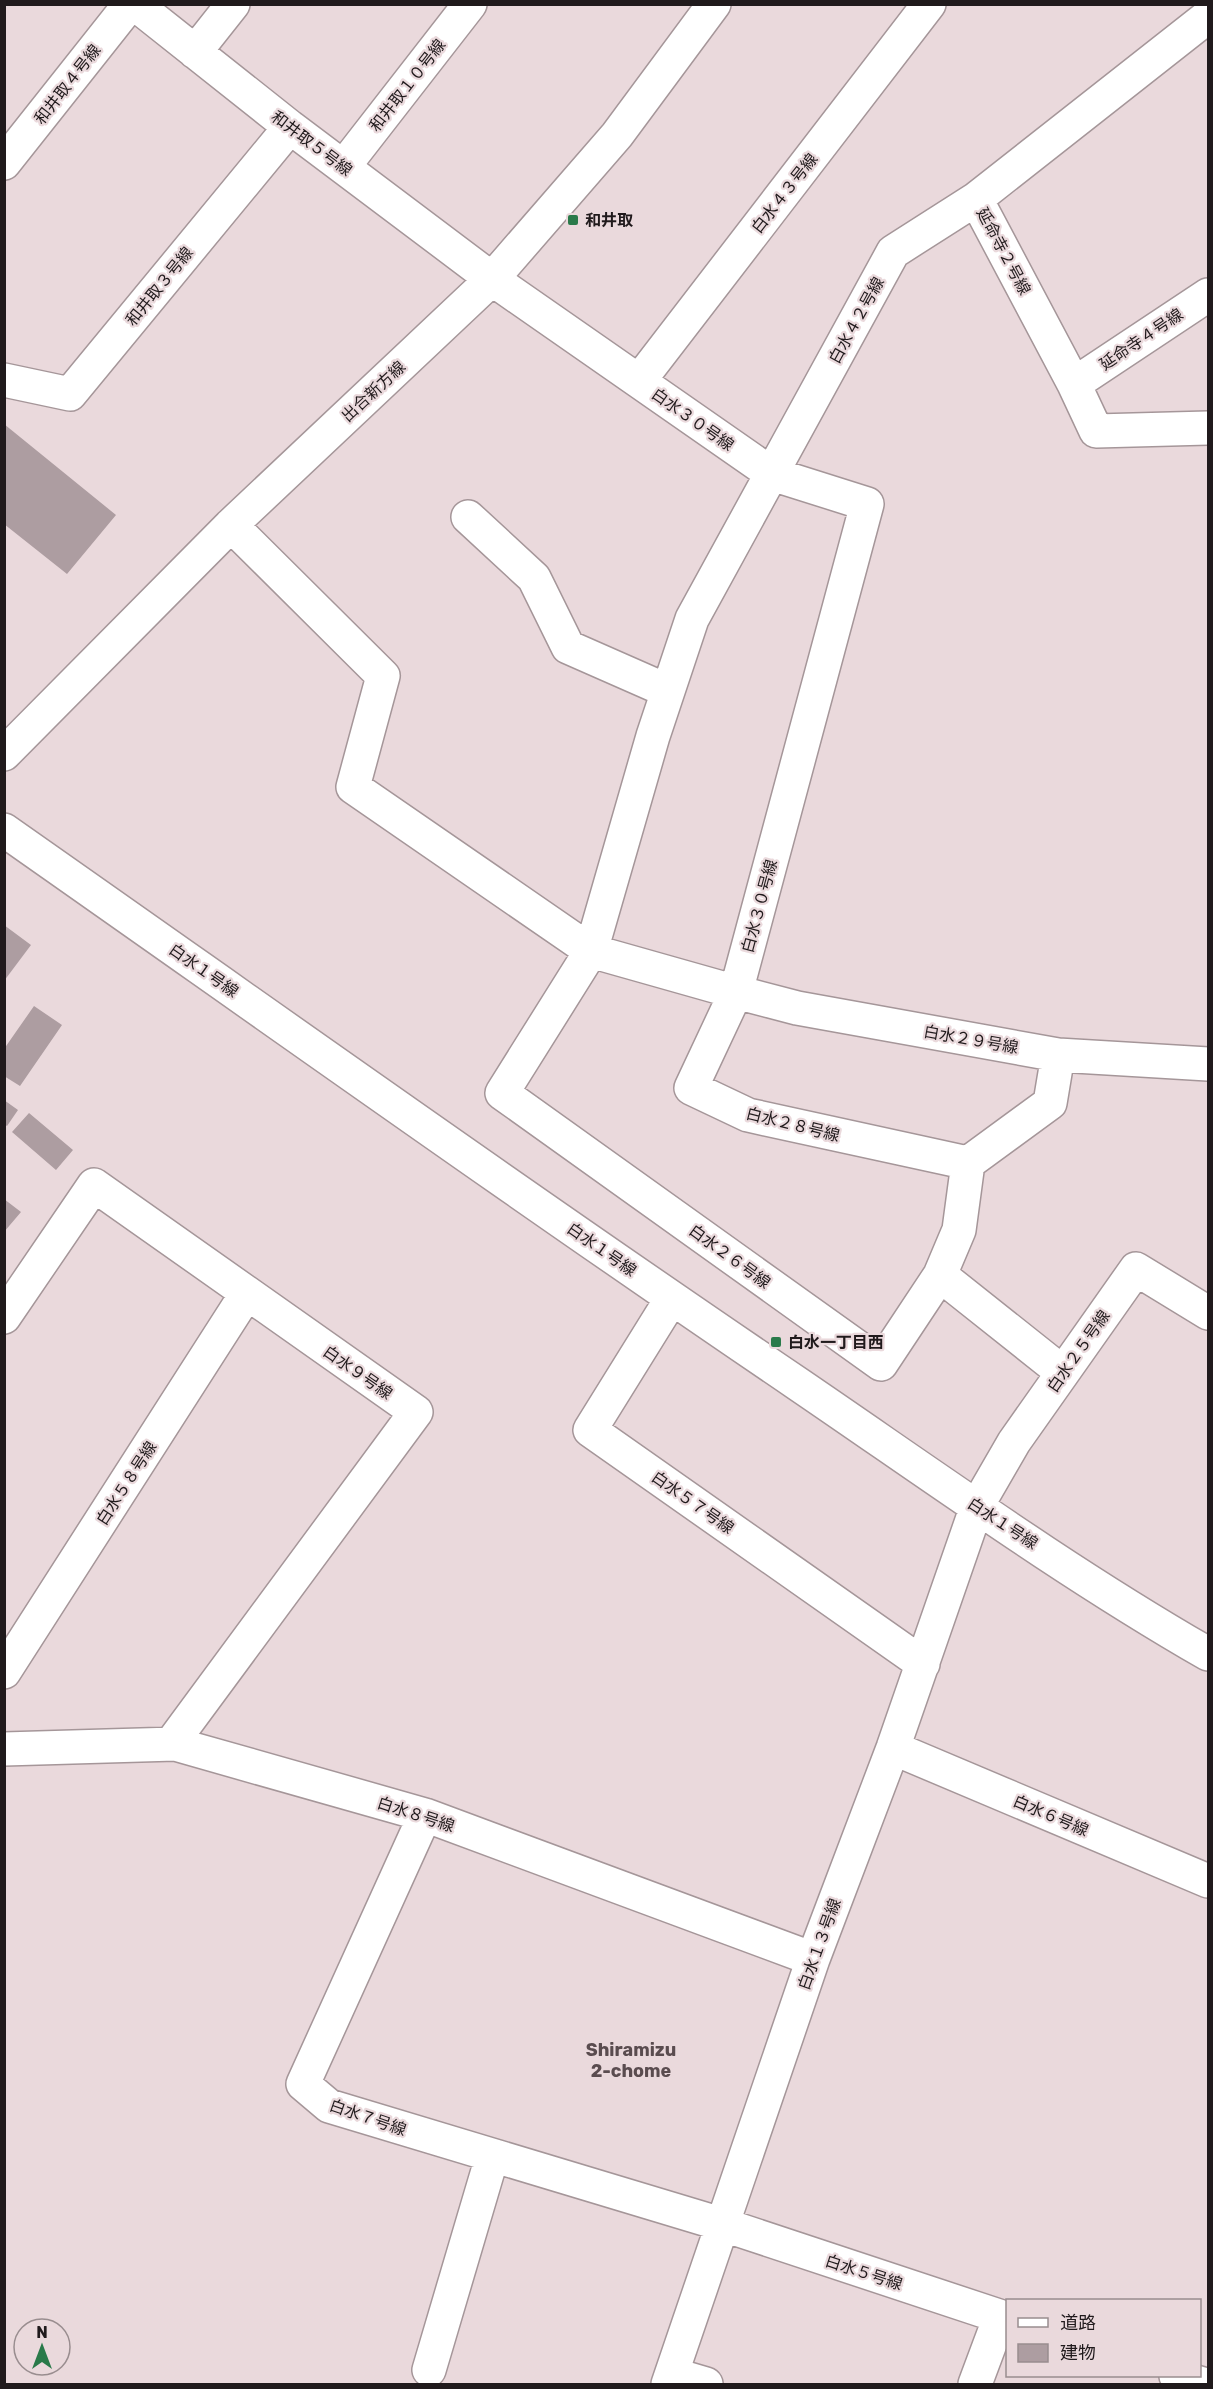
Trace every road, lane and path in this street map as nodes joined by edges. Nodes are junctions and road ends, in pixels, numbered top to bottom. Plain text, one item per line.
1 (132, 4) edge
2 (232, 4) edge
3 (470, 4) edge
4 (714, 4) edge
5 (929, 4) edge
6 (1206, 14) edge
7 (195, 52) junction
8 (290, 127) junction
9 (4, 163) edge
10 (344, 166) junction
11 (976, 199) junction
12 (492, 279) junction
13 (1209, 295) edge
14 (4, 380) edge
15 (639, 381) junction
16 (1074, 384) junction
17 (1209, 428) edge
18 (772, 474) junction
19 (468, 517) dead end
20 (231, 525) junction
21 (668, 691) junction
22 (4, 754) edge
23 (4, 830) edge
24 (591, 951) junction
25 (736, 992) junction
26 (1058, 1055) junction
27 (1209, 1064) edge
28 (968, 1163) junction
29 (940, 1275) junction
30 (247, 1293) junction
31 (672, 1298) junction
32 (1209, 1313) edge
33 (4, 1317) edge
34 (1062, 1372) junction
35 (978, 1506) junction
36 (1209, 1654) edge
37 (923, 1664) junction
38 (4, 1672) edge
39 (171, 1744) junction
40 (893, 1748) junction
41 (4, 1749) edge
42 (425, 1815) junction
43 (1209, 1881) edge
44 (813, 1959) junction
45 (492, 2157) junction
46 (721, 2224) junction
47 (1004, 2318) edge
48 (429, 2370) dead end
49 (1179, 2377) edge
50 (670, 2379) edge
51 (706, 2385) edge
52 (975, 2385) edge
53 (1203, 2385) edge

1 - 7 street, 和井取５号線
1 - 9 street, 和井取４号線
2 - 7 street
3 - 10 street, 和井取１０号線
4 - 12 street, 出合新方線
5 - 15 street, 白水４３号線
6 - 11 street, 延命寺２号線
7 - 8 street, 和井取５号線
8 - 10 street, 和井取５号線
8 - 14 street, 和井取３号線
10 - 12 street, 和井取５号線
11 - 16 street, 延命寺２号線
11 - 18 street, 白水４２号線
12 - 15 street, 白水３０号線
12 - 20 street, 出合新方線
13 - 16 street, 延命寺４号線
15 - 18 street, 白水３０号線
16 - 17 street, 延命寺２号線
18 - 21 street, 白水４２号線
18 - 25 street, 白水３０号線
19 - 21 street
20 - 22 street, 出合新方線
20 - 24 street
21 - 24 street, 白水４２号線
23 - 31 street, 白水１号線
24 - 25 street
24 - 29 street, 白水２６号線
25 - 26 street, 白水２９号線
25 - 28 street, 白水２８号線
26 - 27 street, 白水２９号線
26 - 28 street
28 - 29 street
29 - 34 street
30 - 33 street, 白水９号線
30 - 38 street, 白水５８号線
30 - 39 street, 白水９号線
31 - 35 street, 白水１号線
31 - 37 street, 白水５７号線
32 - 34 street, 白水２５号線
34 - 35 street, 白水２５号線
35 - 36 street, 白水１号線
35 - 37 street, 白水１３号線
37 - 40 street, 白水１３号線
39 - 41 street, 白水８号線
39 - 42 street, 白水８号線
40 - 43 street, 白水６号線
40 - 44 street, 白水１３号線
42 - 44 street, 白水８号線
42 - 45 street, 白水７号線
44 - 46 street, 白水１３号線
45 - 46 street, 白水７号線
45 - 48 street
46 - 47 street, 白水５号線
46 - 50 street, 白水１３号線
47 - 52 street
49 - 53 street
50 - 51 street

